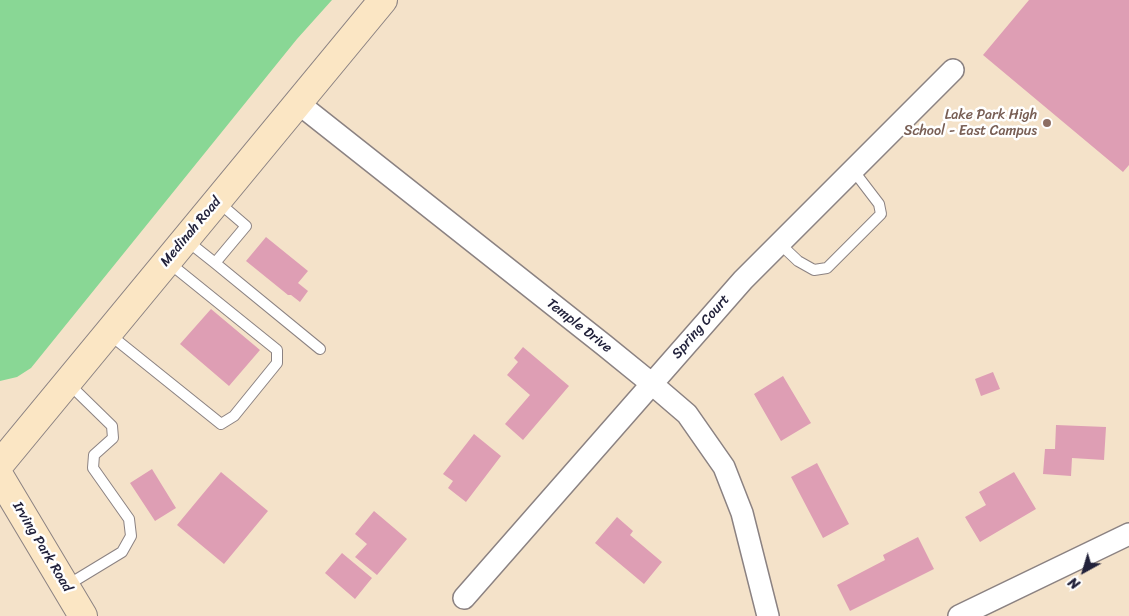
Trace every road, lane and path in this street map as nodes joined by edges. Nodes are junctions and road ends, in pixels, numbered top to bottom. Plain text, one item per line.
1 (383, 0) edge
2 (953, 70) dead end
3 (298, 103) junction
4 (853, 170) junction
5 (217, 201) junction
6 (185, 240) junction
7 (779, 244) junction
8 (167, 261) junction
9 (215, 263) junction
10 (108, 333) junction
11 (320, 349) dead end
12 (67, 382) junction
13 (652, 384) junction
14 (0, 464) edge
15 (0, 477) edge
16 (1129, 534) edge
17 (65, 586) junction
18 (464, 598) dead end
19 (83, 616) edge
20 (768, 616) edge
21 (959, 616) edge

1 - 3 main road, Medinah Road
2 - 4 street, Spring Court
3 - 5 main road, Medinah Road
3 - 13 street, Temple Drive
4 - 7 street, Spring Court
4 - 7 lane
5 - 6 main road, Medinah Road
5 - 9 lane
6 - 8 main road, Medinah Road
6 - 9 lane
7 - 13 street, Spring Court
8 - 10 main road, Medinah Road
8 - 10 lane
9 - 11 lane
10 - 12 main road, Medinah Road
12 - 14 main road, Medinah Road
12 - 17 lane
13 - 18 street, Spring Court
13 - 20 street, Temple Drive
15 - 17 main road, Irving Park Road
16 - 21 street
17 - 19 main road, Irving Park Road

